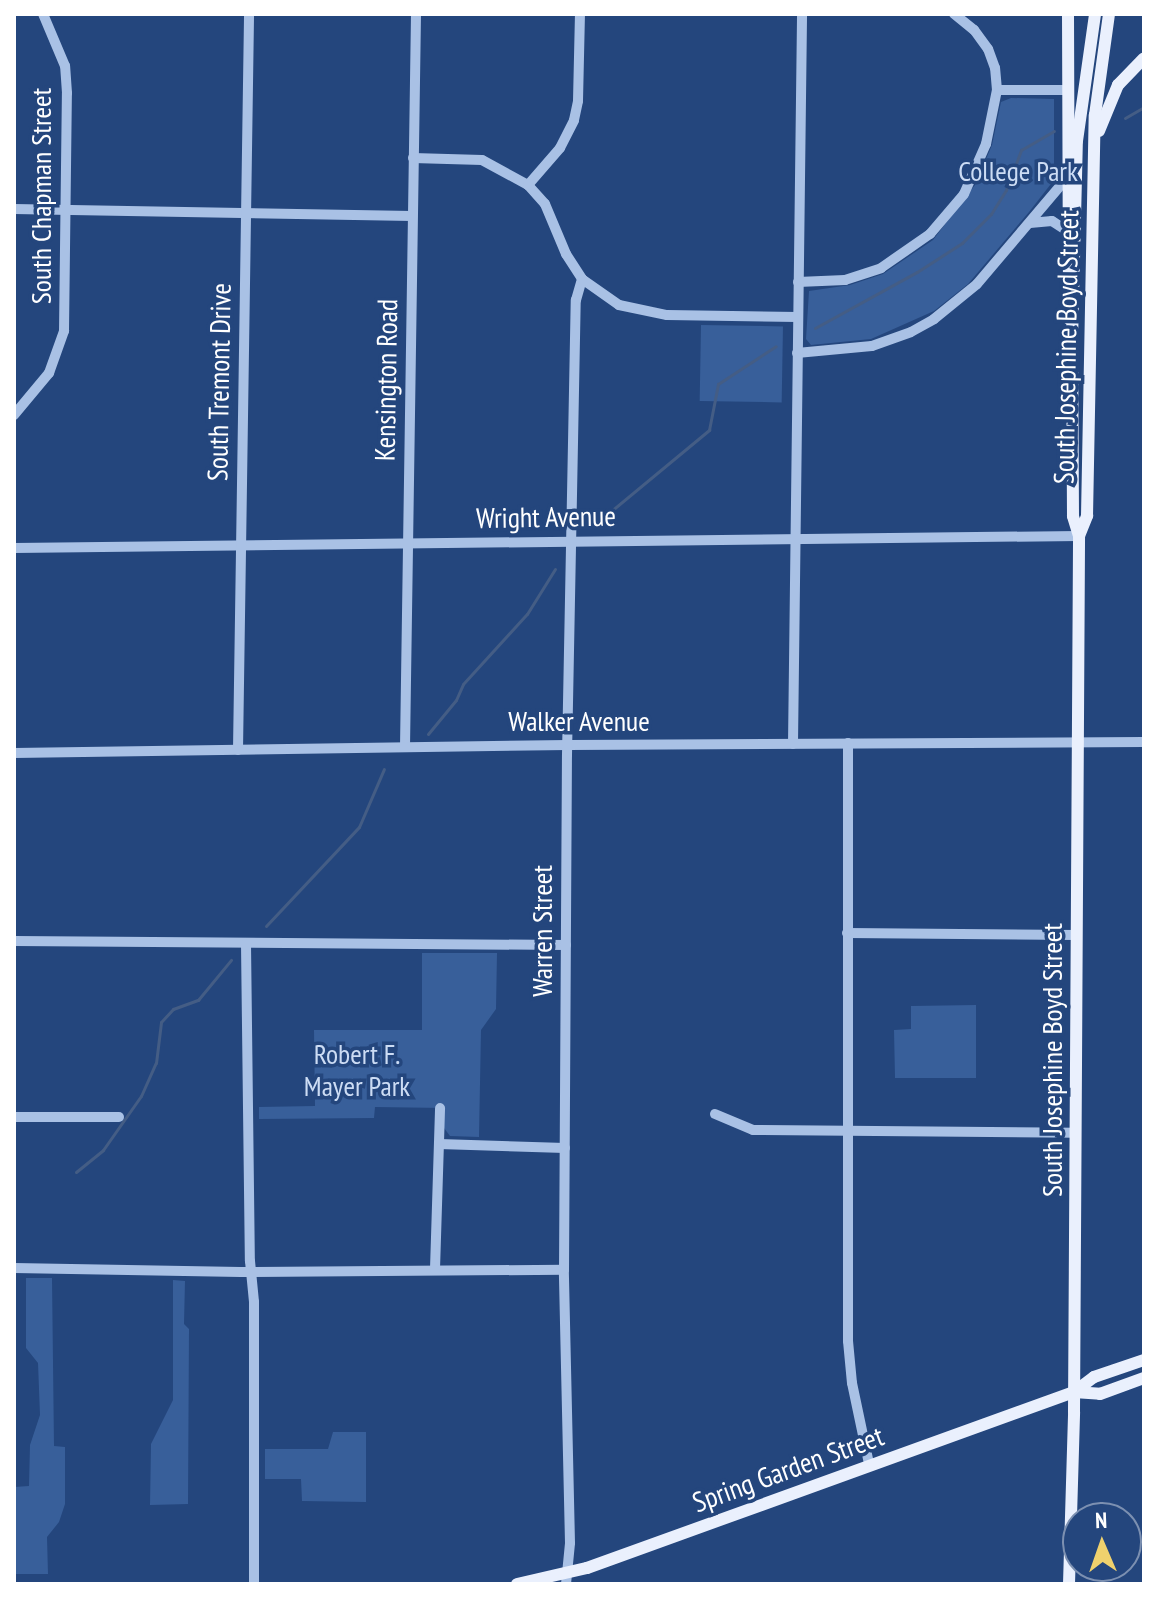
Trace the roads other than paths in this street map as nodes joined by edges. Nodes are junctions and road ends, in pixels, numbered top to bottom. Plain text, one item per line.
1 (43, 14) edge
2 (249, 14) edge
3 (416, 14) edge
4 (580, 14) edge
5 (802, 14) edge
6 (954, 14) edge
7 (1068, 14) edge
8 (1095, 14) edge
9 (1109, 14) edge
10 (1144, 58) edge
11 (997, 90) junction
12 (1068, 90) junction
13 (1093, 154) junction
14 (413, 158) junction
15 (1066, 179) junction
16 (528, 185) junction
17 (14, 209) edge
18 (66, 210) junction
19 (246, 214) junction
20 (412, 216) junction
21 (1030, 223) junction
22 (1066, 230) junction
23 (582, 279) junction
24 (798, 282) junction
25 (798, 317) junction
26 (1072, 341) junction
27 (797, 353) junction
28 (14, 415) edge
29 (1079, 536) junction
30 (794, 538) junction
31 (573, 541) junction
32 (408, 543) junction
33 (241, 545) junction
34 (14, 548) edge
35 (1076, 741) junction
36 (1144, 742) edge
37 (848, 743) junction
38 (793, 744) junction
39 (568, 745) junction
40 (405, 747) junction
41 (238, 750) junction
42 (14, 753) edge
43 (847, 933) junction
44 (1076, 935) junction
45 (14, 941) edge
46 (246, 944) junction
47 (566, 945) junction
48 (440, 1108) dead end
49 (715, 1114) dead end
50 (14, 1117) edge
51 (119, 1117) dead end
52 (848, 1132) junction
53 (1076, 1133) junction
54 (439, 1144) junction
55 (565, 1148) junction
56 (14, 1268) edge
57 (435, 1269) junction
58 (564, 1270) junction
59 (252, 1271) junction
60 (1144, 1360) edge
61 (1144, 1378) edge
62 (1074, 1392) junction
63 (869, 1464) junction
64 (566, 1580) edge
65 (254, 1584) edge
66 (517, 1584) edge
67 (1069, 1584) edge

1 - 18 street, South Chapman Street
2 - 19 street, South Tremont Drive
3 - 14 street, Kensington Road
4 - 16 street
5 - 24 street
6 - 11 street
7 - 12 main road
8 - 26 main road, South Josephine Boyd Street
9 - 13 main road, South Josephine Boyd Street
10 - 13 main road
11 - 12 street
11 - 24 street
12 - 15 main road
13 - 29 main road, South Josephine Boyd Street
14 - 16 street
14 - 20 street, Kensington Road
15 - 21 street
15 - 22 main road
16 - 23 street
17 - 18 street
18 - 19 street
18 - 28 street, South Chapman Street
19 - 20 street
19 - 33 street, South Tremont Drive
20 - 32 street, Kensington Road
21 - 22 street
21 - 27 street
22 - 26 main road
23 - 25 street
23 - 31 street, Warren Street
24 - 25 street
25 - 27 street
26 - 29 main road, South Josephine Boyd Street
27 - 30 street
29 - 30 street, Wright Avenue
29 - 35 main road, South Josephine Boyd Street
30 - 31 street, Wright Avenue
30 - 38 street
31 - 32 street, Wright Avenue
31 - 39 street, Warren Street
32 - 33 street, Wright Avenue
32 - 40 street, Kensington Road
33 - 34 street, Wright Avenue
33 - 41 street, South Tremont Drive
35 - 36 street, Walker Avenue
35 - 37 street, Walker Avenue
35 - 44 main road, South Josephine Boyd Street
37 - 38 street, Walker Avenue
37 - 43 street
38 - 39 street, Walker Avenue
39 - 40 street, Walker Avenue
39 - 47 street, Warren Street
40 - 41 street, Walker Avenue
41 - 42 street, Walker Avenue
43 - 44 street
43 - 52 street
44 - 53 main road, South Josephine Boyd Street
45 - 46 street
46 - 47 street
46 - 59 street
47 - 55 street, Warren Street
48 - 54 street
49 - 52 street
50 - 51 street
52 - 53 street
52 - 63 street
53 - 62 main road, South Josephine Boyd Street
54 - 55 street
54 - 57 street
55 - 58 street, Warren Street
56 - 59 street
57 - 58 street
57 - 59 street
58 - 64 street, Warren Street
59 - 65 street
60 - 62 main road, Spring Garden Street
61 - 62 main road, Spring Garden Street
62 - 63 main road, Spring Garden Street
62 - 67 main road, South Josephine Boyd Street
63 - 64 main road, Spring Garden Street
64 - 66 main road, Spring Garden Street

